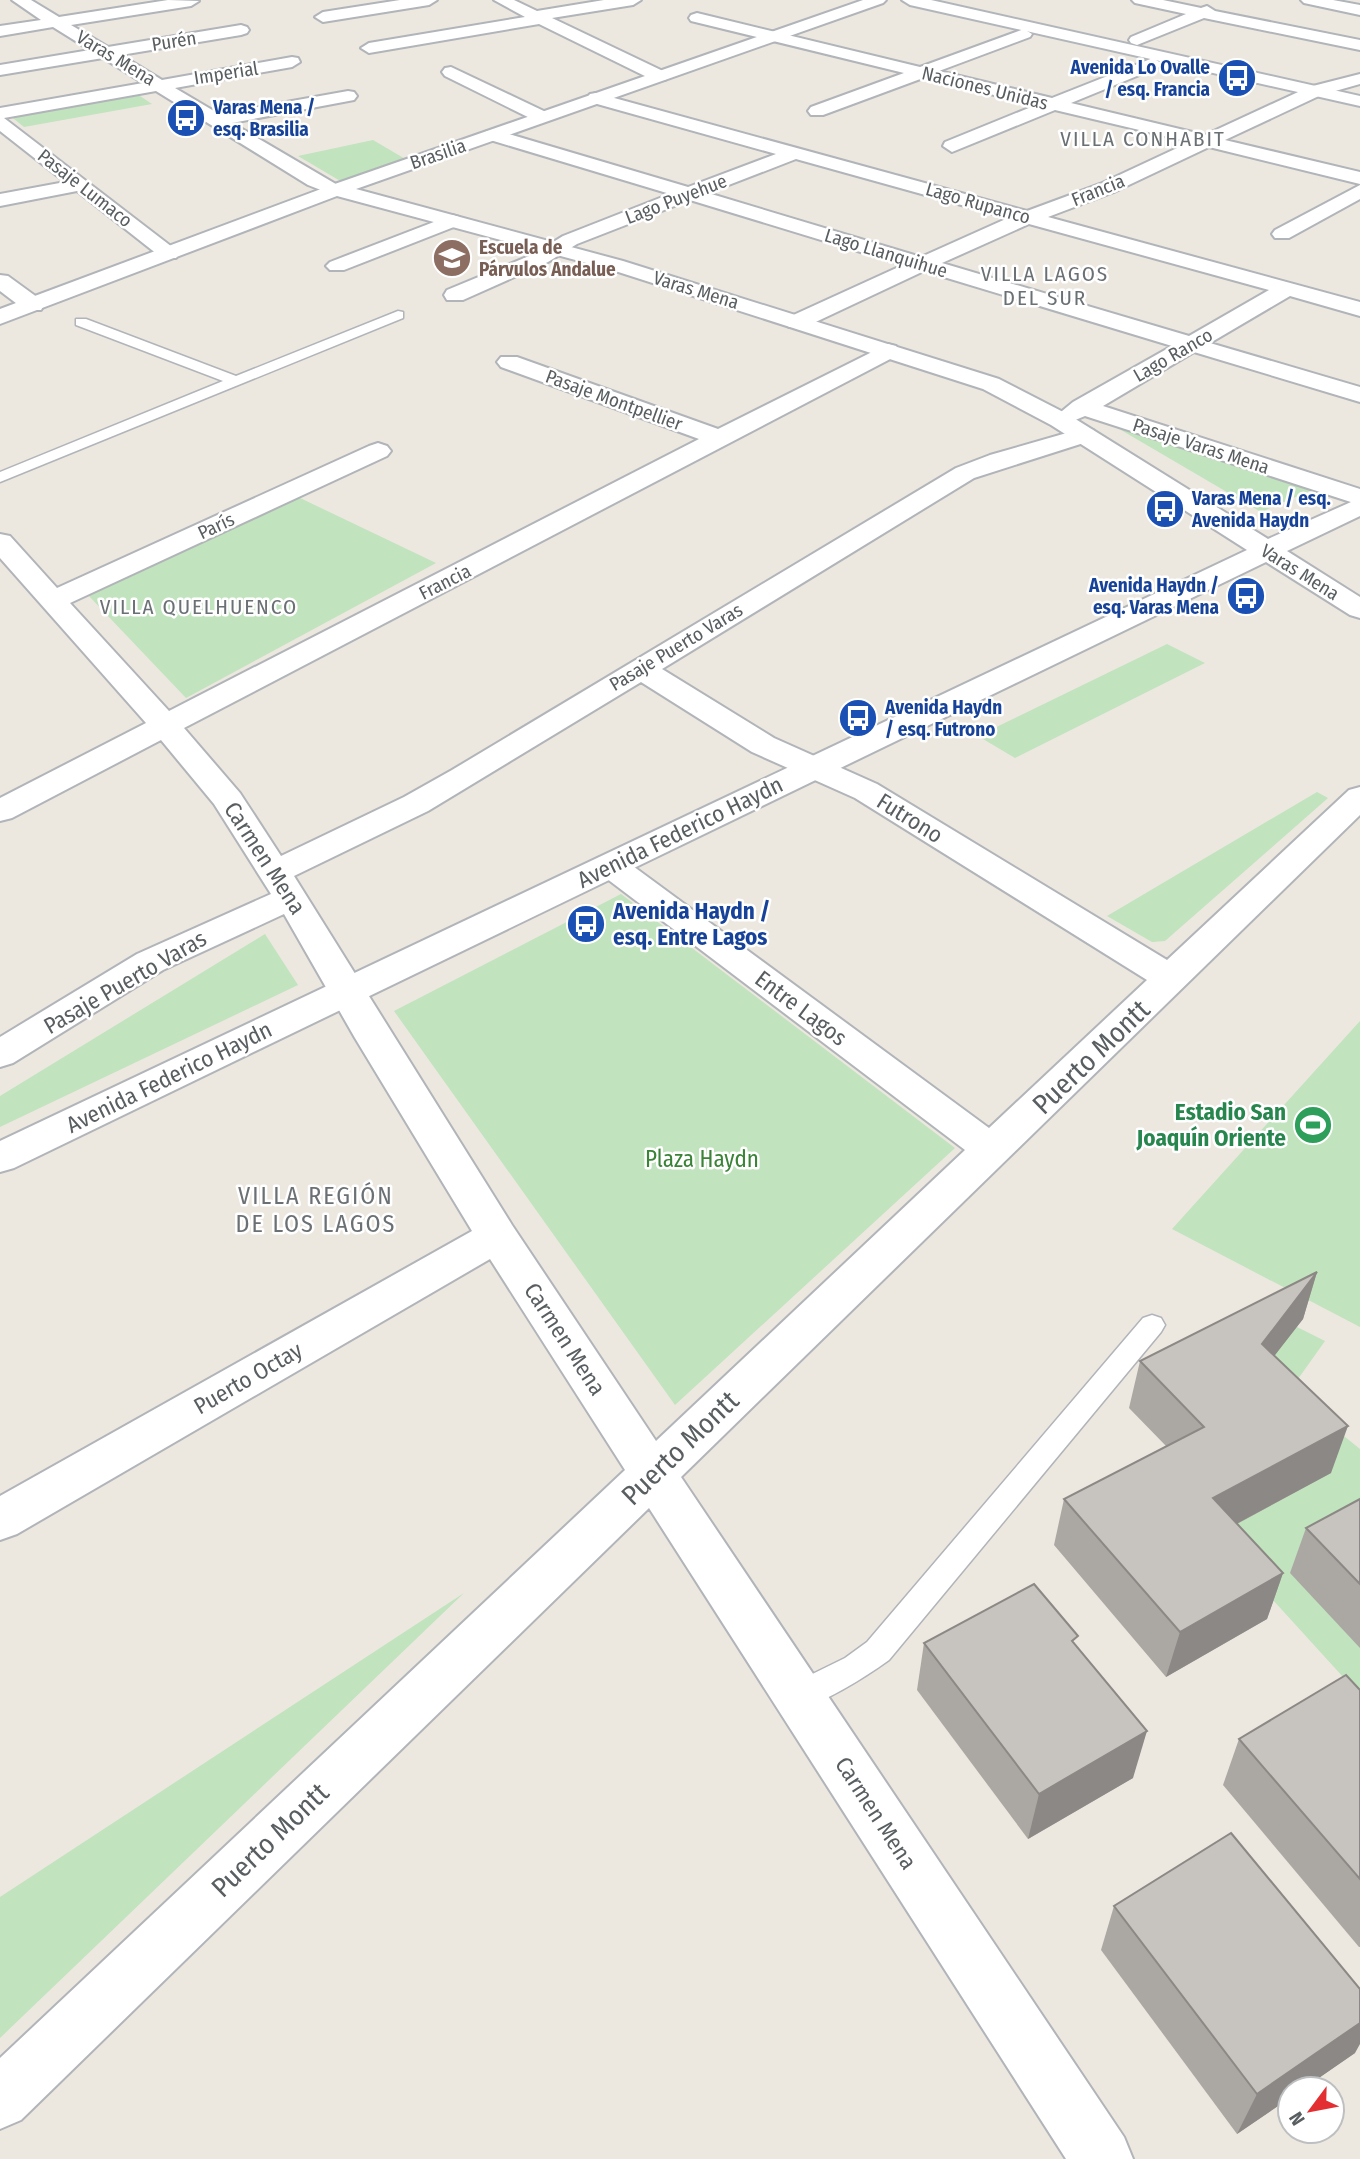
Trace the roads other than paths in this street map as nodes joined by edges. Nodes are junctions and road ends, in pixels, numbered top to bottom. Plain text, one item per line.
1 (20, 0) edge
2 (429, 0) edge
3 (502, 0) edge
4 (633, 0) edge
5 (878, 0) edge
6 (910, 0) edge
7 (958, 0) edge
8 (1140, 0) edge
9 (1235, 0) edge
10 (1310, 0) edge
11 (191, 1) edge
12 (1360, 10) edge
13 (1203, 13) junction
14 (323, 17) dead end
15 (538, 18) junction
16 (697, 18) dead end
17 (57, 22) junction
18 (242, 30) dead end
19 (0, 32) edge
20 (1024, 34) dead end
21 (774, 37) junction
22 (1137, 40) junction
23 (1360, 45) edge
24 (369, 48) dead end
25 (106, 52) junction
26 (292, 62) dead end
27 (1153, 63) dead end
28 (0, 70) edge
29 (451, 72) dead end
30 (920, 72) junction
31 (659, 76) junction
32 (1360, 79) edge
33 (1338, 83) junction
34 (159, 85) junction
35 (1360, 88) edge
36 (1315, 91) junction
37 (348, 96) dead end
38 (596, 98) junction
39 (1360, 101) edge
40 (1054, 104) junction
41 (817, 111) dead end
42 (0, 113) edge
43 (542, 117) junction
44 (217, 120) junction
45 (0, 122) edge
46 (494, 135) junction
47 (1207, 141) junction
48 (952, 146) dead end
49 (795, 153) junction
50 (1360, 178) edge
51 (80, 185) junction
52 (336, 190) junction
53 (1360, 191) edge
54 (689, 194) junction
55 (0, 200) edge
56 (1028, 217) junction
57 (452, 221) junction
58 (1282, 234) dead end
59 (558, 248) junction
60 (169, 254) junction
61 (922, 264) junction
62 (337, 266) dead end
63 (0, 281) edge
64 (1287, 289) junction
65 (455, 295) dead end
66 (33, 305) junction
67 (1360, 309) edge
68 (398, 315) dead end
69 (0, 317) edge
70 (81, 322) dead end
71 (797, 322) junction
72 (1191, 344) junction
73 (888, 351) junction
74 (509, 362) dead end
75 (236, 381) junction
76 (1360, 395) edge
77 (1075, 421) junction
78 (720, 438) junction
79 (378, 451) dead end
80 (0, 477) edge
81 (1360, 497) edge
82 (1360, 506) edge
83 (0, 542) edge
84 (1267, 551) junction
85 (53, 600) junction
86 (1360, 609) edge
87 (641, 669) junction
88 (165, 724) junction
89 (813, 768) junction
90 (1360, 797) edge
91 (0, 811) edge
92 (610, 865) junction
93 (282, 885) junction
94 (1172, 979) junction
95 (347, 991) junction
96 (0, 1054) edge
97 (993, 1151) junction
98 (0, 1158) edge
99 (497, 1236) junction
100 (1152, 1325) dead end
101 (655, 1475) junction
102 (0, 1520) edge
103 (799, 1696) junction
104 (0, 2099) edge
105 (1092, 2154) edge

1 - 17 street, Varas Mena
2 - 14 street
3 - 15 street
4 - 15 street
5 - 21 street, Brasilia
6 - 36 street
7 - 22 street
8 - 13 street
9 - 13 street
10 - 12 street
11 - 17 street
13 - 22 street
13 - 23 street
15 - 24 street
15 - 31 street
16 - 21 street, Naciones Unidas
17 - 19 street
17 - 25 street, Varas Mena
18 - 25 street, Purén
20 - 30 street
21 - 30 street, Naciones Unidas
21 - 31 street, Brasilia
22 - 33 street
25 - 28 street, Purén
25 - 34 street, Varas Mena
26 - 34 street, Imperial
27 - 40 street
29 - 43 street
30 - 40 street, Naciones Unidas
30 - 41 street
31 - 38 street, Brasilia
32 - 33 street, Francia
33 - 35 street
33 - 36 street, Francia
34 - 42 street, Imperial
34 - 44 street, Varas Mena
36 - 39 street
36 - 47 street, Francia
37 - 44 street
38 - 43 street, Brasilia
38 - 49 street, Lago Rupanco
40 - 47 street, Naciones Unidas
40 - 48 street
43 - 46 street, Brasilia
44 - 52 street, Varas Mena
45 - 51 street, Pasaje Lumaco
46 - 52 street, Brasilia
46 - 54 street, Lago Llanquihue
47 - 50 street, Naciones Unidas
47 - 56 street, Francia
49 - 54 street, Lago Puyehue
49 - 56 street, Lago Rupanco
51 - 55 street
51 - 60 street, Pasaje Lumaco
52 - 57 street, Varas Mena
52 - 60 street, Brasilia
53 - 58 street
54 - 59 street, Lago Puyehue
54 - 61 street, Lago Llanquihue
56 - 61 street, Francia
56 - 64 street, Lago Rupanco
57 - 59 street, Varas Mena
57 - 62 street
59 - 65 street, Lago Puyehue
59 - 71 street, Varas Mena
60 - 66 street, Brasilia
61 - 71 street, Francia
61 - 72 street, Lago Llanquihue
63 - 66 street
64 - 67 street, Lago Rupanco
64 - 72 street, Lago Ranco
66 - 69 street, Brasilia
68 - 75 lane
70 - 75 lane
71 - 73 street, Varas Mena
72 - 76 street, Lago Llanquihue
72 - 77 street, Lago Ranco
73 - 77 street, Varas Mena
73 - 78 street, Francia
74 - 78 street, Pasaje Montpellier
75 - 80 lane
77 - 81 street, Pasaje Varas Mena
77 - 84 street, Varas Mena
77 - 87 street, Pasaje Puerto Varas
78 - 88 street, Francia
79 - 85 street, París
82 - 84 street, Avenida Federico Haydn
83 - 85 street, Carmen Mena
84 - 86 street, Varas Mena
84 - 89 street, Avenida Federico Haydn
85 - 88 street, Carmen Mena
87 - 89 street, Futrono
87 - 93 street, Pasaje Puerto Varas
88 - 91 street, Francia
88 - 93 street, Carmen Mena
89 - 92 street, Avenida Federico Haydn
89 - 94 street, Futrono
90 - 94 street, Puerto Montt
92 - 95 street, Avenida Federico Haydn
92 - 97 street, Entre Lagos
93 - 95 street, Carmen Mena
93 - 96 street, Pasaje Puerto Varas
94 - 97 street, Puerto Montt
95 - 98 street, Avenida Federico Haydn
95 - 99 street, Carmen Mena
97 - 101 street, Puerto Montt
99 - 101 street, Carmen Mena
99 - 102 street, Puerto Octay
100 - 103 lane
101 - 103 street, Carmen Mena
101 - 104 street, Puerto Montt
103 - 105 street, Carmen Mena

